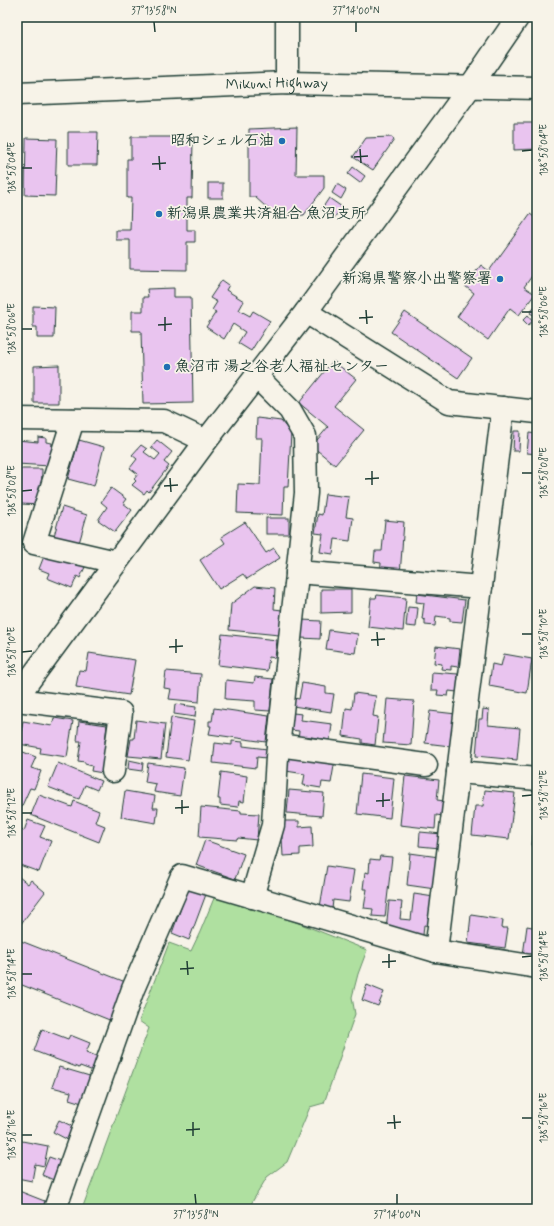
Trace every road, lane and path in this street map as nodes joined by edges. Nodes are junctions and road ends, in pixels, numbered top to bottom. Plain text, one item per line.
1 (287, 17) edge
2 (518, 17) edge
3 (287, 84) junction
4 (470, 87) junction
5 (537, 88) edge
6 (17, 94) edge
7 (306, 312) junction
8 (256, 377) junction
9 (503, 408) junction
10 (537, 412) edge
11 (17, 419) edge
12 (73, 420) junction
13 (206, 441) junction
14 (116, 562) junction
15 (298, 572) junction
16 (481, 587) junction
17 (17, 697) edge
18 (17, 700) edge
19 (278, 744) junction
20 (426, 765) dead end
21 (113, 771) dead end
22 (458, 772) junction
23 (537, 779) edge
24 (252, 897) junction
25 (436, 951) junction
26 (537, 967) edge
27 (54, 1209) edge

1 - 3 main road
2 - 4 main road
3 - 4 main road, Mikuni Highway
3 - 6 main road, Mikuni Highway
4 - 5 main road, Mikuni Highway
4 - 7 main road
7 - 8 main road
7 - 9 main road
8 - 13 main road
8 - 15 main road
9 - 10 main road
9 - 16 main road
11 - 12 main road
12 - 13 main road
12 - 14 main road
13 - 14 main road
14 - 17 main road
15 - 16 main road
15 - 19 main road
16 - 22 main road
18 - 21 main road
19 - 20 main road
19 - 24 main road
22 - 23 main road
22 - 25 main road
24 - 25 main road
24 - 27 main road
25 - 26 main road

